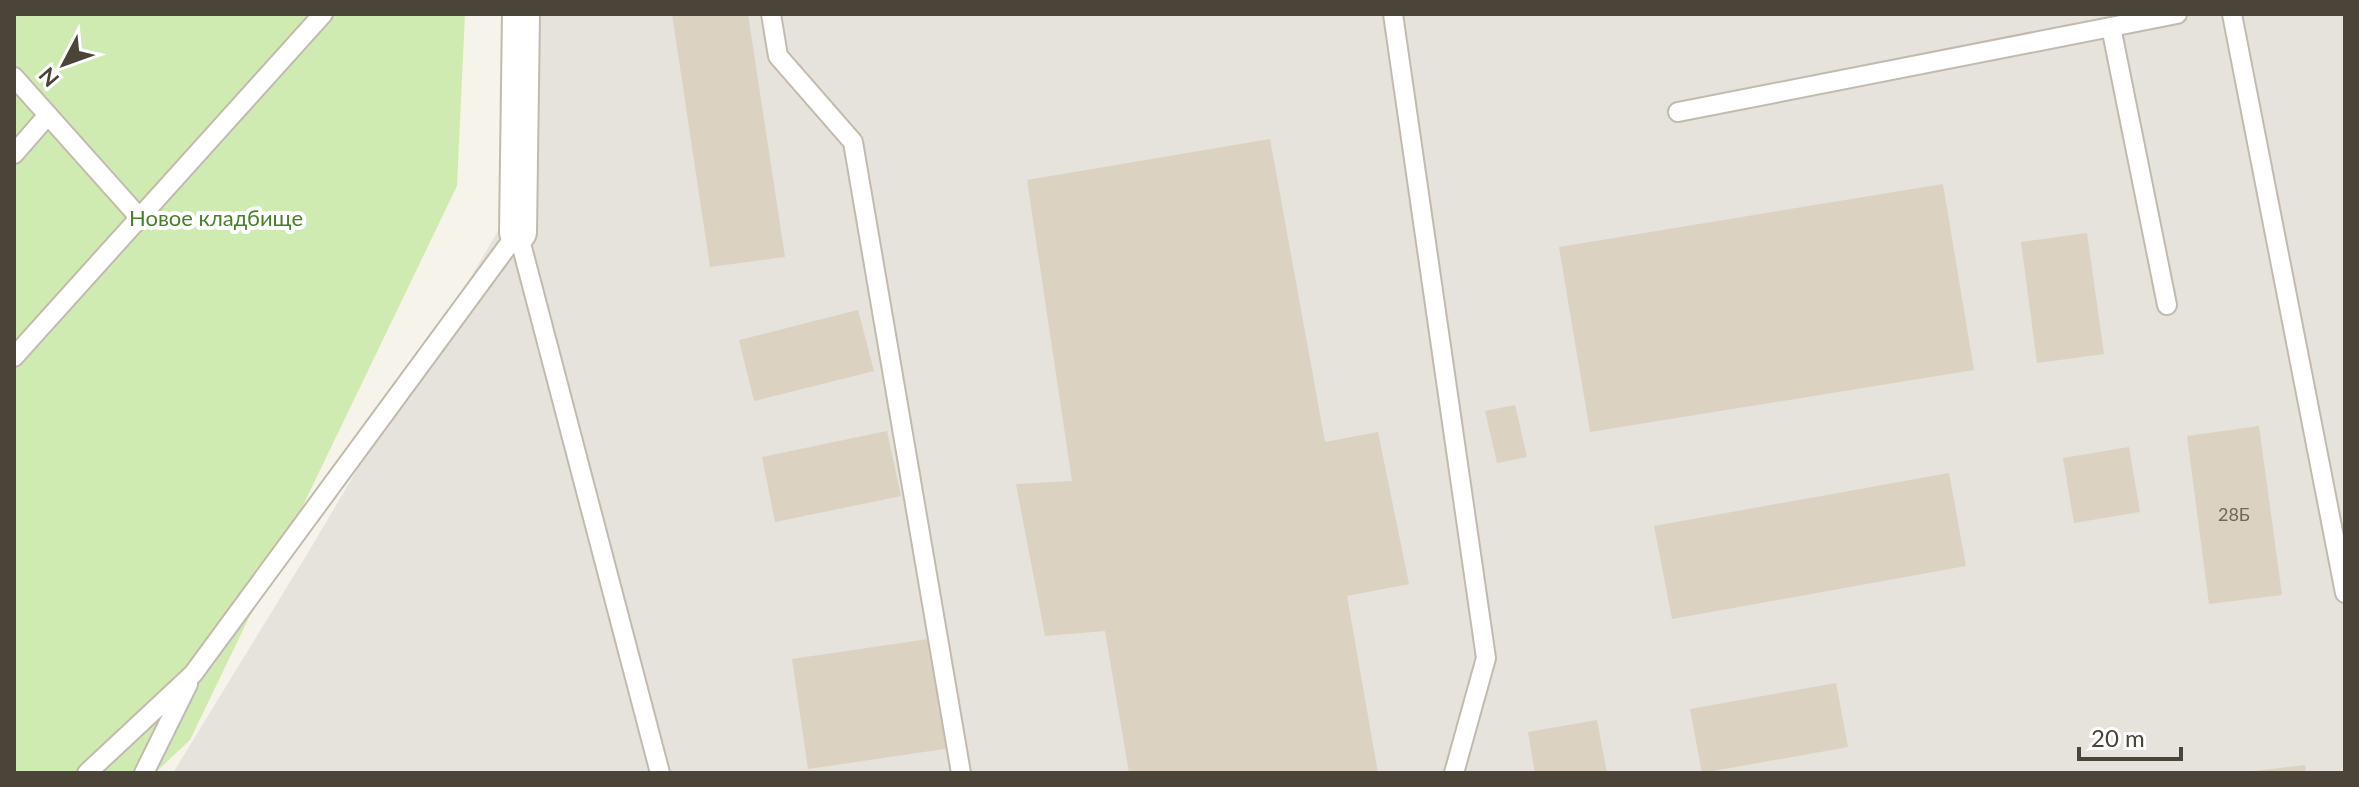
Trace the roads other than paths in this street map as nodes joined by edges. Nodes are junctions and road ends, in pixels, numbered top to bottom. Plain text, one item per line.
1 (323, 14) edge
2 (521, 14) edge
3 (771, 14) edge
4 (1393, 14) edge
5 (2177, 14) edge
6 (2232, 14) edge
7 (2111, 27) junction
8 (14, 77) edge
9 (1678, 112) dead end
10 (48, 115) junction
11 (14, 154) edge
12 (139, 217) junction
13 (518, 232) junction
14 (2167, 305) dead end
15 (14, 357) edge
16 (2345, 593) edge
17 (193, 674) junction
18 (87, 773) edge
19 (144, 773) edge
20 (660, 773) edge
21 (961, 773) edge
22 (1454, 773) edge

1 - 12 lane
2 - 13 street
3 - 21 lane
4 - 22 lane
5 - 7 lane
6 - 16 lane
7 - 9 lane
7 - 14 lane
8 - 10 lane
10 - 11 lane
10 - 12 lane
12 - 15 lane
13 - 17 lane
13 - 20 lane
17 - 18 lane
17 - 19 lane

